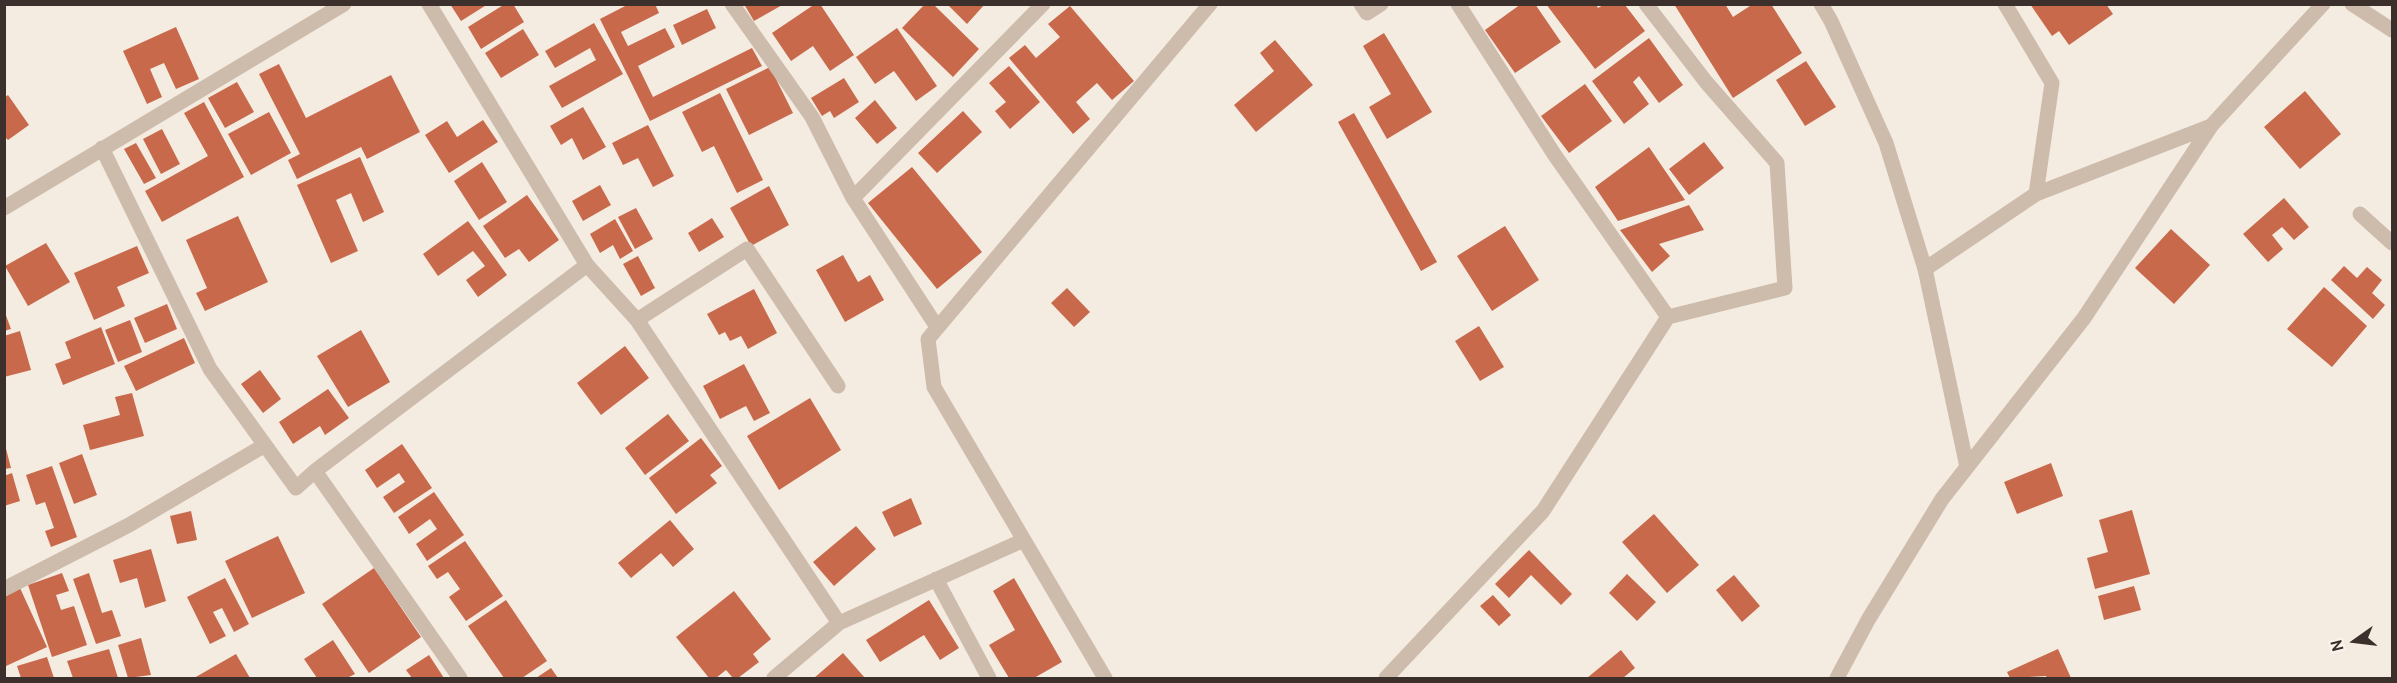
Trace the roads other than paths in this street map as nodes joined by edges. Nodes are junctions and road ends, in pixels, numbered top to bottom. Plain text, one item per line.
1 (344, 4) edge
2 (429, 4) edge
3 (732, 4) edge
4 (1043, 4) edge
5 (1210, 4) edge
6 (1361, 4) edge
7 (1380, 4) edge
8 (1458, 4) edge
9 (1646, 4) edge
10 (1821, 4) edge
11 (2005, 4) edge
12 (2323, 4) edge
13 (2352, 4) edge
14 (2392, 30) edge
15 (2211, 126) junction
16 (102, 148) junction
17 (2036, 194) junction
18 (853, 198) junction
19 (4, 208) edge
20 (2360, 214) dead end
21 (2392, 243) edge
22 (587, 265) junction
23 (1925, 269) junction
24 (1668, 317) junction
25 (637, 320) junction
26 (937, 327) junction
27 (838, 386) dead end
28 (265, 445) junction
29 (1967, 467) junction
30 (315, 471) junction
31 (1024, 540) junction
32 (936, 579) junction
33 (4, 589) edge
34 (839, 623) junction
35 (460, 678) edge
36 (774, 678) edge
37 (989, 678) edge
38 (1105, 678) edge
39 (1386, 678) edge
40 (1837, 678) edge

1 - 16 street
2 - 22 street
3 - 18 street
4 - 18 street
5 - 26 street
6 - 7 street
8 - 24 street
9 - 24 street
10 - 23 street
11 - 17 street
12 - 15 street
13 - 14 street
15 - 17 street
15 - 29 street
16 - 19 street
16 - 28 street
17 - 23 street
18 - 26 street
20 - 21 street
22 - 25 street
22 - 30 street
23 - 29 street
24 - 39 street
25 - 27 street
25 - 34 street
26 - 31 street
28 - 30 street
28 - 33 street
29 - 40 street
30 - 35 street
31 - 32 street
31 - 38 street
32 - 34 street
32 - 37 street
34 - 36 street

